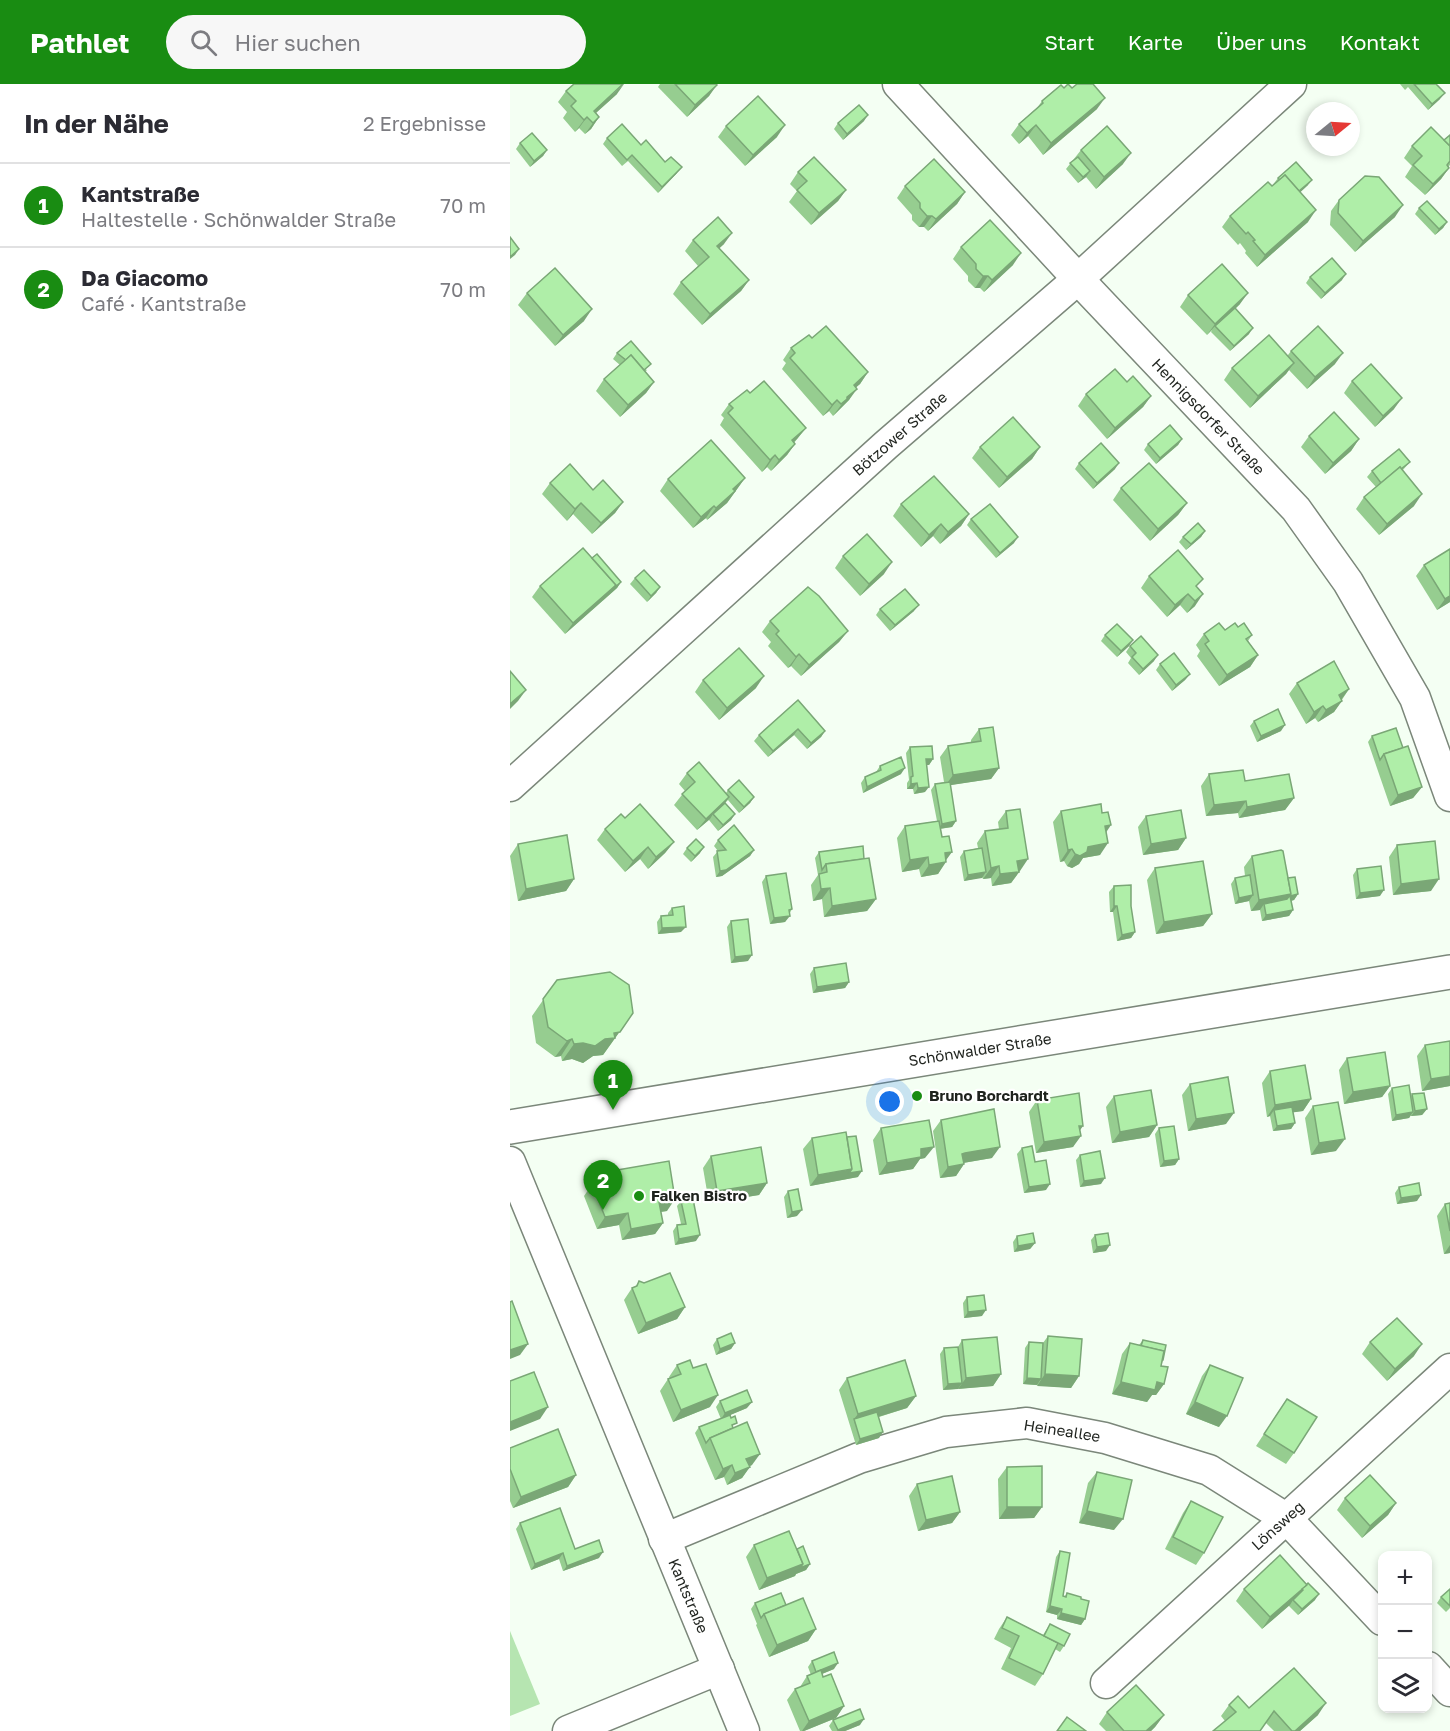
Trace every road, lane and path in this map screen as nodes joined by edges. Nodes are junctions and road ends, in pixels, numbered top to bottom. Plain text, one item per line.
1 (898, 84) edge
2 (1291, 84) edge
3 (1078, 279) junction
4 (510, 786) edge
5 (1450, 796) edge
6 (1450, 972) edge
7 (510, 1127) edge
8 (510, 1162) edge
9 (1450, 1369) edge
10 (1287, 1519) junction
11 (664, 1539) junction
12 (1378, 1615) edge
13 (719, 1670) junction
14 (1432, 1671) edge
15 (1106, 1683) dead end
16 (1450, 1691) edge
17 (568, 1731) edge
18 (744, 1731) edge

1 - 3 street, Hennigsdorfer Straße
2 - 3 street, Bötzower Straße
3 - 4 street, Bötzower Straße
3 - 5 street, Hennigsdorfer Straße
6 - 7 main road, Schönwalder Straße
8 - 11 street, Kantstraße
9 - 10 street, Lönsweg
10 - 11 street, Heineallee
10 - 12 street, Heineallee
10 - 15 street, Lönsweg
11 - 13 street, Kantstraße
13 - 17 street
13 - 18 street, Kantstraße
14 - 16 street

